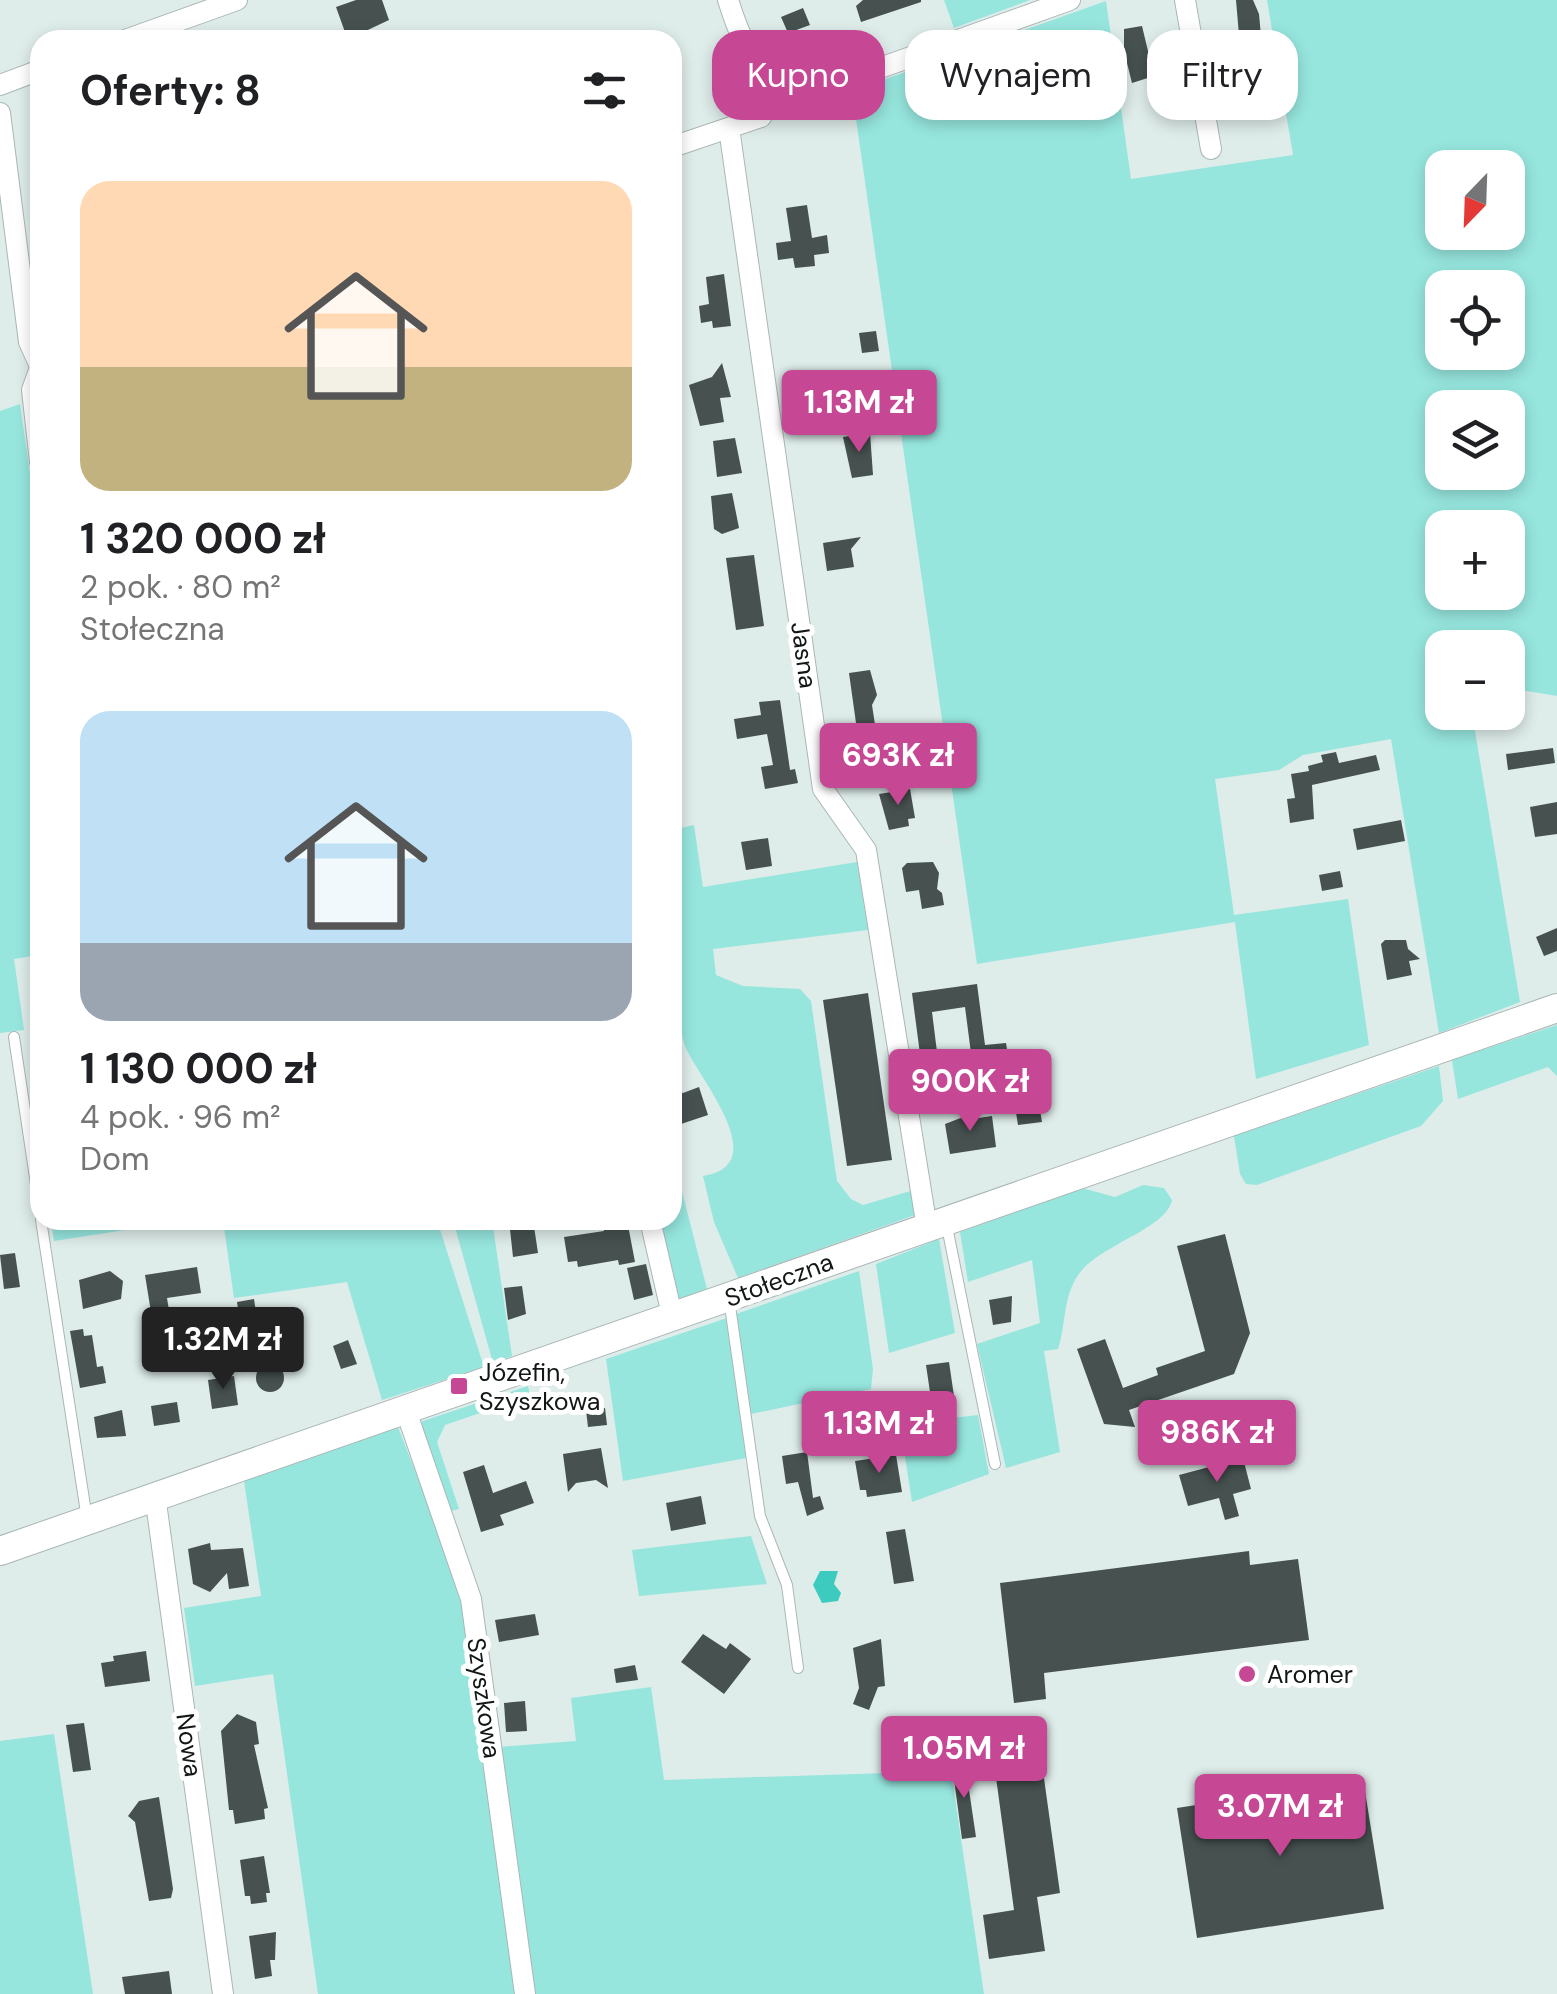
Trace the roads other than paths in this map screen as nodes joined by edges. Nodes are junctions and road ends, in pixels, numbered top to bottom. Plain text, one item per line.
1 (237, 0) edge
2 (728, 0) edge
3 (1070, 0) edge
4 (1185, 0) edge
5 (153, 30) edge
6 (738, 30) edge
7 (885, 66) edge
8 (30, 74) edge
9 (0, 85) edge
10 (0, 113) edge
11 (753, 120) edge
12 (730, 128) junction
13 (682, 144) edge
14 (1211, 149) dead end
15 (30, 344) edge
16 (1557, 1008) edge
17 (14, 1037) dead end
18 (30, 1144) edge
19 (936, 1224) junction
20 (43, 1230) edge
21 (652, 1230) edge
22 (728, 1298) junction
23 (673, 1318) junction
24 (406, 1411) junction
25 (995, 1464) dead end
26 (155, 1495) junction
27 (87, 1520) junction
28 (0, 1550) edge
29 (798, 1668) dead end
30 (223, 1994) edge
31 (525, 1994) edge

1 - 5 street
2 - 6 street
3 - 7 street
4 - 14 street
8 - 9 street
10 - 15 street
11 - 12 street
12 - 13 street
12 - 19 street, Jasna
16 - 19 street, Stołeczna
17 - 18 lane
19 - 22 street, Stołeczna
19 - 25 lane
20 - 27 lane
21 - 23 street
22 - 23 street, Stołeczna
22 - 29 lane
23 - 24 street, Stołeczna
24 - 26 street, Stołeczna
24 - 31 street, Szyszkowa
26 - 27 street, Stołeczna
26 - 30 street, Nowa
27 - 28 street, Stołeczna

